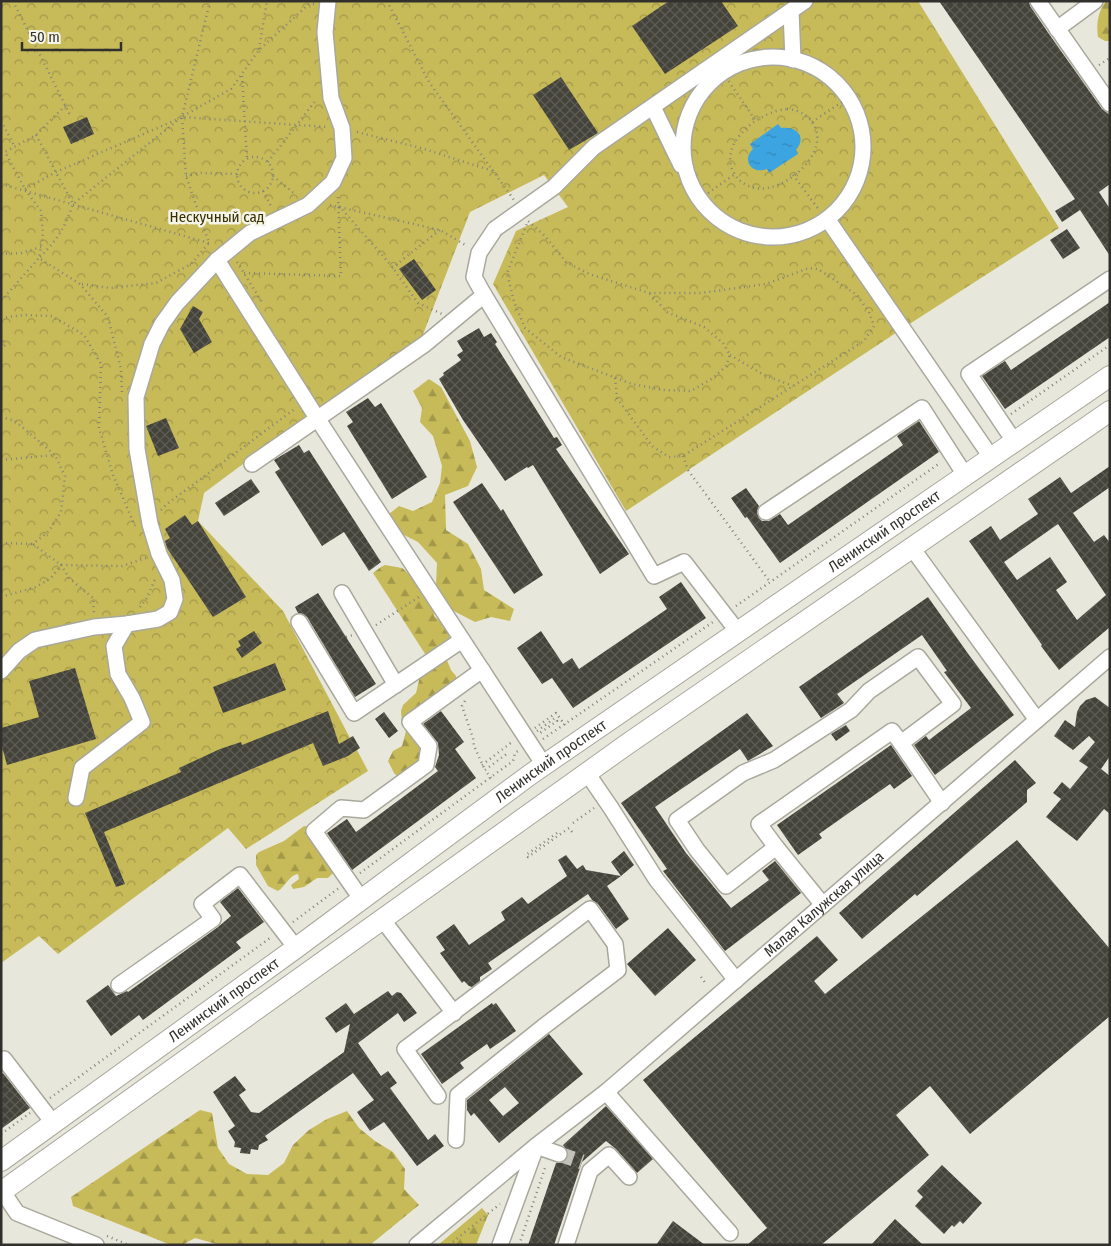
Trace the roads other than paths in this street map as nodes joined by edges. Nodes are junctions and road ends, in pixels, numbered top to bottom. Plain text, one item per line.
1 (804, 1) edge
2 (1038, 1) edge
3 (1095, 1) edge
4 (328, 3) edge
5 (791, 11) junction
6 (1058, 29) junction
7 (793, 60) junction
8 (1110, 104) edge
9 (653, 107) junction
10 (689, 179) junction
11 (828, 220) junction
12 (218, 260) junction
13 (1110, 280) edge
14 (484, 295) junction
15 (1110, 376) edge
16 (1110, 412) edge
17 (317, 418) junction
18 (1014, 441) junction
19 (991, 458) junction
20 (252, 464) dead end
21 (965, 475) junction
22 (766, 512) dead end
23 (912, 548) junction
24 (342, 593) dead end
25 (299, 622) dead end
26 (127, 624) junction
27 (738, 632) junction
28 (462, 640) junction
29 (1110, 658) edge
30 (1, 670) edge
31 (476, 674) junction
32 (396, 685) junction
33 (1037, 720) junction
34 (901, 743) junction
35 (544, 765) junction
36 (587, 773) junction
37 (76, 798) dead end
38 (942, 803) junction
39 (776, 847) junction
40 (362, 900) junction
41 (823, 906) junction
42 (382, 919) junction
43 (296, 948) junction
44 (736, 980) junction
45 (119, 985) dead end
46 (454, 1013) junction
47 (1, 1061) edge
48 (606, 1092) junction
49 (438, 1096) dead end
50 (54, 1124) junction
51 (456, 1140) dead end
52 (548, 1150) junction
53 (1, 1161) edge
54 (629, 1178) dead end
55 (2, 1191) edge
56 (730, 1233) dead end
57 (96, 1245) edge
58 (417, 1245) edge
59 (500, 1245) edge
60 (566, 1245) edge

1 - 5 street
2 - 6 street
3 - 6 street
4 - 12 street
5 - 7 street
5 - 9 street
6 - 8 street
7 - 10 street
7 - 11 street
9 - 10 street
9 - 14 street, bridge
10 - 11 street
11 - 19 street
12 - 17 street
12 - 26 street
13 - 18 street
14 - 17 street
14 - 27 street
15 - 18 main road, Ленинский проспект
16 - 23 main road, Ленинский проспект
17 - 20 street
17 - 28 street
18 - 19 main road, Ленинский проспект
19 - 21 main road, Ленинский проспект
21 - 22 street
21 - 27 main road, Ленинский проспект
23 - 33 street
23 - 36 main road, Ленинский проспект
24 - 32 street
25 - 32 street
26 - 30 street
26 - 37 street
27 - 35 main road, Ленинский проспект
28 - 31 street
28 - 32 street
29 - 33 street, Малая Калужская улица
31 - 35 street
31 - 40 street
33 - 38 street, Малая Калужская улица
34 - 38 street
34 - 39 street
34 - 39 street
35 - 40 main road, Ленинский проспект
36 - 42 main road, Ленинский проспект
36 - 44 street
38 - 41 street, Малая Калужская улица
39 - 41 street
40 - 43 main road, Ленинский проспект
41 - 44 street, Малая Калужская улица
42 - 46 street
42 - 55 main road, Ленинский проспект
43 - 45 street
43 - 50 main road, Ленинский проспект
44 - 48 street, Малая Калужская улица
46 - 49 street
46 - 51 street
47 - 50 street
48 - 52 street, Малая Калужская улица
48 - 56 street
50 - 53 main road, Ленинский проспект
52 - 58 street, Малая Калужская улица
52 - 59 street
54 - 60 street
55 - 57 street

